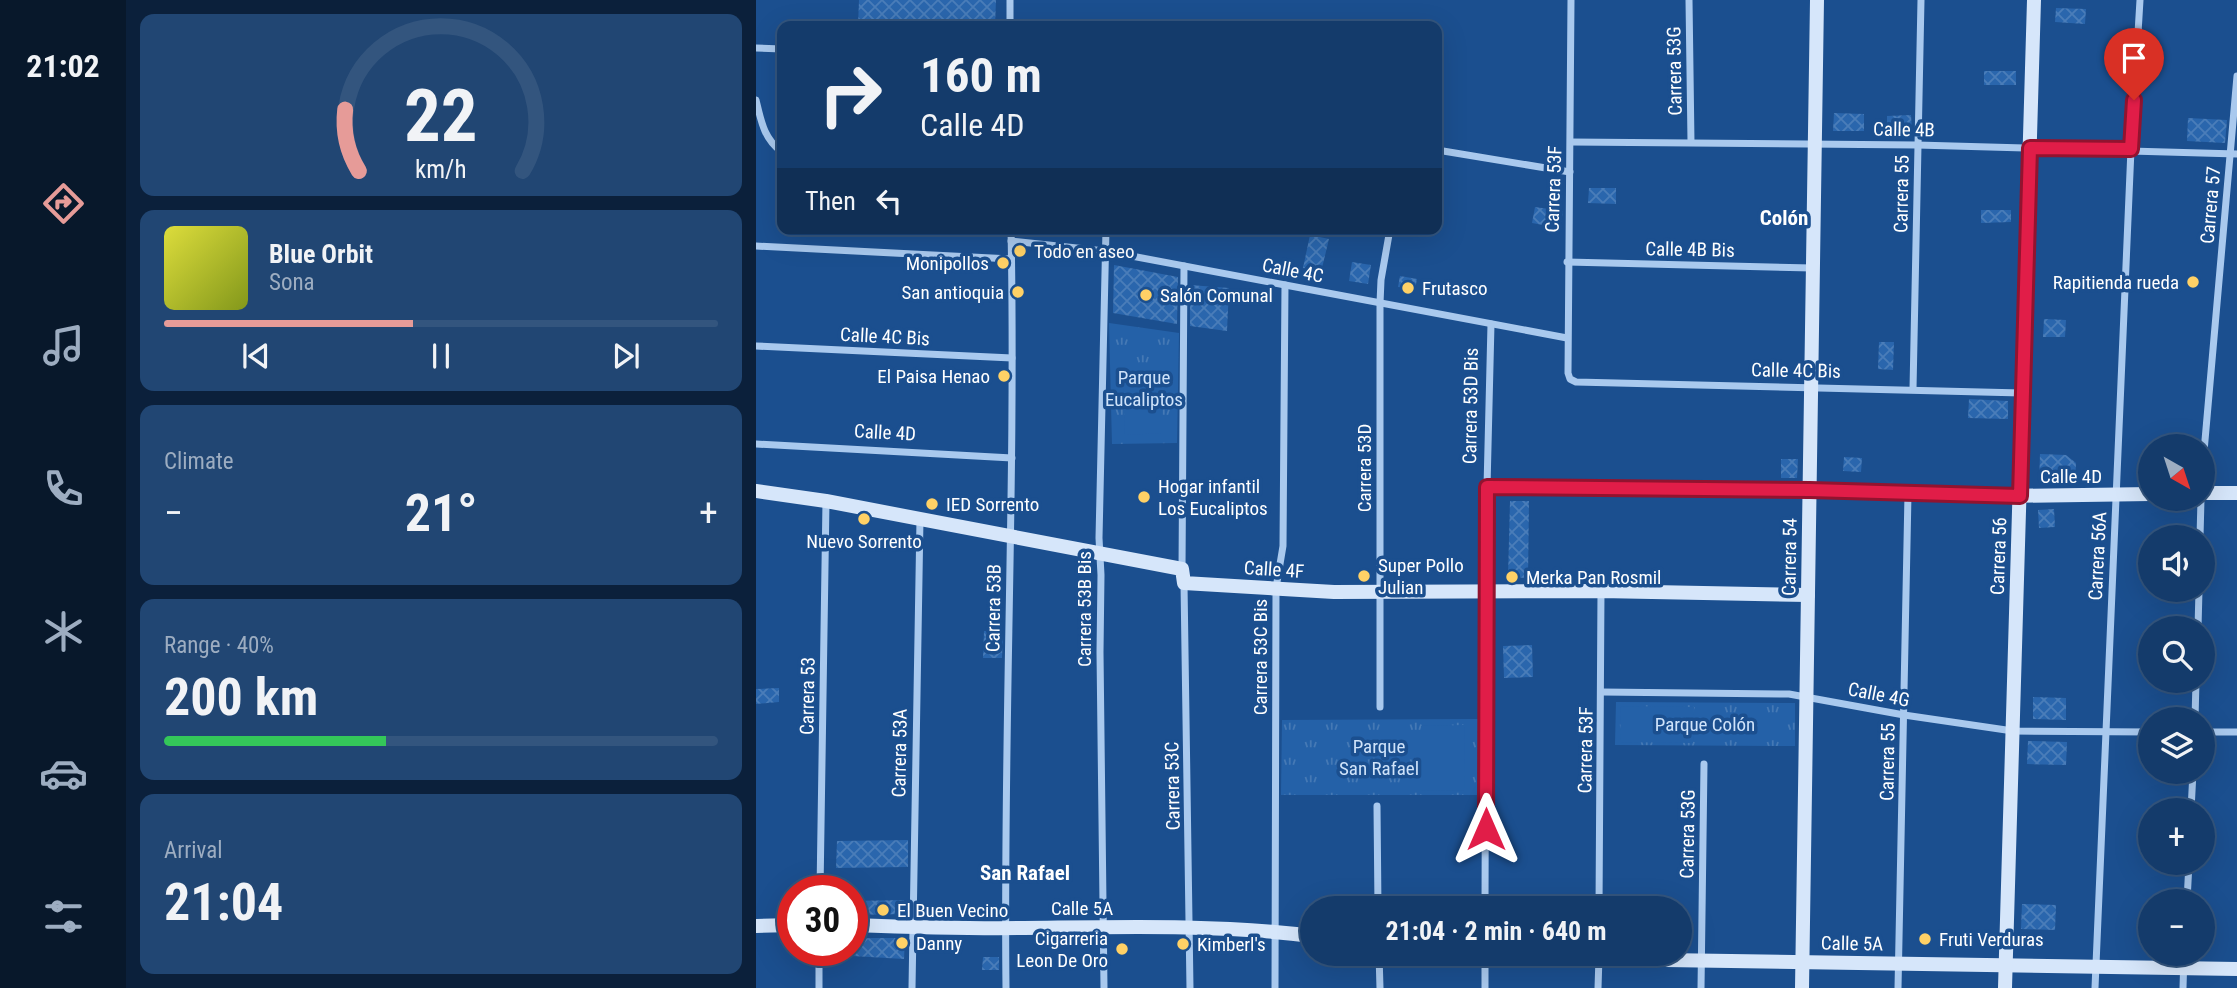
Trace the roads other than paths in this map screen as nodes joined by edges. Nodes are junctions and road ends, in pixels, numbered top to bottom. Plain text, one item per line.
1 (1010, 0) edge
2 (1572, 0) edge
3 (1689, 0) edge
4 (1817, 0) edge
5 (1921, 0) edge
6 (2034, 0) edge
7 (2140, 0) edge
8 (1010, 21) edge
9 (756, 48) edge
10 (777, 49) edge
11 (2237, 76) edge
12 (756, 100) edge
13 (1571, 142) junction
14 (1691, 142) junction
15 (1815, 143) junction
16 (1917, 145) junction
17 (777, 148) edge
18 (2030, 148) junction
19 (2131, 149) junction
20 (1442, 151) edge
21 (2234, 154) edge
22 (1570, 172) junction
23 (1012, 235) edge
24 (1106, 235) edge
25 (1389, 235) edge
26 (1012, 241) junction
27 (756, 246) edge
28 (1105, 251) junction
29 (1011, 259) junction
30 (1567, 262) junction
31 (1184, 266) junction
32 (1813, 268) junction
33 (1285, 285) junction
34 (1380, 303) junction
35 (1491, 324) junction
36 (1567, 338) junction
37 (756, 346) edge
38 (1012, 358) junction
39 (1570, 379) joint
40 (1811, 386) junction
41 (1913, 389) junction
42 (2022, 393) junction
43 (2206, 434) edge
44 (756, 444) edge
45 (1012, 458) junction
46 (1487, 487) junction
47 (1810, 490) junction
48 (756, 491) edge
49 (2216, 493) edge
50 (2237, 493) edge
51 (1908, 494) junction
52 (2138, 494) edge
53 (2116, 495) junction
54 (2020, 496) junction
55 (826, 501) junction
56 (920, 519) junction
57 (1010, 536) junction
58 (1100, 553) junction
59 (1183, 576) junction
60 (1276, 587) junction
61 (1486, 590) junction
62 (1379, 591) junction
63 (1601, 591) junction
64 (1808, 595) junction
65 (1602, 692) junction
66 (1806, 695) junction
67 (1380, 707) dead end
68 (1904, 715) junction
69 (2013, 731) junction
70 (2105, 732) junction
71 (2138, 732) edge
72 (2215, 732) edge
73 (2237, 732) edge
74 (1704, 764) dead end
75 (1377, 806) dead end
76 (820, 875) edge
77 (1378, 896) edge
78 (1485, 896) edge
79 (1599, 896) edge
80 (777, 925) edge
81 (756, 926) edge
82 (868, 926) edge
83 (912, 927) junction
84 (1105, 927) junction
85 (1005, 928) junction
86 (1191, 928) junction
87 (1275, 931) junction
88 (1300, 934) edge
89 (1692, 960) edge
90 (1701, 960) junction
91 (1802, 961) junction
92 (1898, 963) junction
93 (2138, 964) edge
94 (2006, 965) junction
95 (819, 966) edge
96 (1379, 966) edge
97 (1485, 966) edge
98 (1599, 966) edge
99 (2096, 966) junction
100 (2184, 966) edge
101 (2215, 966) edge
102 (2237, 969) edge
103 (819, 988) edge
104 (912, 988) edge
105 (1006, 988) edge
106 (1104, 988) edge
107 (1190, 988) edge
108 (1275, 988) edge
109 (1380, 988) edge
110 (1485, 988) edge
111 (1598, 988) edge
112 (1701, 988) edge
113 (1802, 988) edge
114 (1898, 988) edge
115 (2005, 988) edge
116 (2095, 988) edge
117 (2183, 988) edge

1 - 8 street
2 - 13 street, Carrera 53F
3 - 14 street, Carrera 53G
4 - 15 street, Carrera 54
5 - 16 street, Carrera 55
6 - 18 street, Carrera 56
7 - 19 street, Carrera 56A
9 - 10 street
11 - 21 street, Carrera 57
12 - 17 street
13 - 14 street, Calle 4B
13 - 22 street, Carrera 53F
14 - 15 street, Calle 4B
15 - 16 street, Calle 4B
15 - 32 street, Carrera 54
16 - 18 street, Calle 4B
16 - 41 street, Carrera 55
18 - 19 street, Calle 4B
18 - 42 street, Carrera 56
19 - 21 street, Calle 4B
19 - 53 street, Carrera 56A
20 - 22 street
21 - 43 street, Carrera 57
22 - 30 street, Carrera 53F
23 - 26 street, Carrera 53B
24 - 28 street, Carrera 53B Bis
25 - 34 street, Carrera 53D
26 - 28 street, Calle 4C
26 - 29 street, Carrera 53B
27 - 29 street
28 - 31 street, Calle 4C
28 - 58 street, Carrera 53B Bis
29 - 38 street, Carrera 53B
30 - 32 street, Calle 4B Bis
30 - 36 street, Carrera 53F
31 - 33 street, Calle 4C
31 - 59 street, Carrera 53C
32 - 40 street, Carrera 54
33 - 34 street, Calle 4C
33 - 60 street, Carrera 53C Bis
34 - 35 street, Calle 4C
34 - 62 street, Carrera 53D
35 - 36 street, Calle 4C
35 - 46 street, Carrera 53D Bis
36 - 39 street, Carrera 53F
37 - 38 street, Calle 4C Bis
38 - 45 street, Carrera 53B
39 - 40 street, Calle 4C Bis
40 - 41 street, Calle 4C Bis
40 - 47 street, Carrera 54
41 - 42 street, Calle 4C Bis
42 - 54 street, Carrera 56
44 - 45 street, Calle 4D
45 - 57 street, Carrera 53B
46 - 47 street, Calle 4D
46 - 61 street, Carrera 53D Bis
47 - 51 street, Calle 4D
47 - 64 street, Carrera 54
48 - 55 street, Calle 4F
49 - 50 street
51 - 54 street, Calle 4D
51 - 68 street, Carrera 55
52 - 53 street, Calle 4D
53 - 54 street, Calle 4D
53 - 70 street, Carrera 56A
54 - 69 street, Carrera 56
55 - 56 street, Calle 4F
55 - 76 street, Carrera 53
56 - 57 street, Calle 4F
56 - 83 street, Carrera 53A
57 - 58 street, Calle 4F
57 - 85 street, Carrera 53B
58 - 59 street, Calle 4F
58 - 84 street, Carrera 53B Bis
59 - 60 street, Calle 4F
59 - 86 street, Carrera 53C
60 - 62 street, Calle 4F
60 - 87 street, Carrera 53C Bis
61 - 62 street, Calle 4F
61 - 63 street, Calle 4F
61 - 78 street, Carrera 53D Bis
62 - 67 street, Carrera 53D
63 - 64 street, Calle 4F
63 - 65 street, Carrera 53F
64 - 66 street, Carrera 54
65 - 66 street, Calle 4G
65 - 79 street, Carrera 53F
66 - 68 street, Calle 4G
66 - 91 street, Carrera 54
68 - 69 street, Calle 4G
68 - 92 street, Carrera 55
69 - 70 street, Calle 4G
69 - 94 street, Carrera 56
70 - 71 street, Calle 4G
70 - 99 street, Carrera 56A
72 - 73 street
74 - 90 street, Carrera 53G
75 - 77 street
80 - 81 street
82 - 83 street, Calle 5A
83 - 85 street, Calle 5A
83 - 104 street, Carrera 53A
84 - 85 street, Calle 5A
84 - 86 street, Calle 5A
84 - 106 street, Carrera 53B Bis
85 - 105 street, Carrera 53B
86 - 87 street, Calle 5A
86 - 107 street, Carrera 53C
87 - 88 street, Calle 5A
87 - 108 street, Carrera 53C Bis
89 - 90 street, Calle 5A
90 - 91 street, Calle 5A
90 - 112 street, Carrera 53G
91 - 92 street, Calle 5A
91 - 113 street, Carrera 54
92 - 94 street, Calle 5A
92 - 114 street, Carrera 55
93 - 99 street, Calle 5A
94 - 99 street, Calle 5A
94 - 115 street, Carrera 56
95 - 103 street
96 - 109 street
97 - 110 street
98 - 111 street
99 - 116 street, Carrera 56A
100 - 117 street
101 - 102 street, Calle 5A

